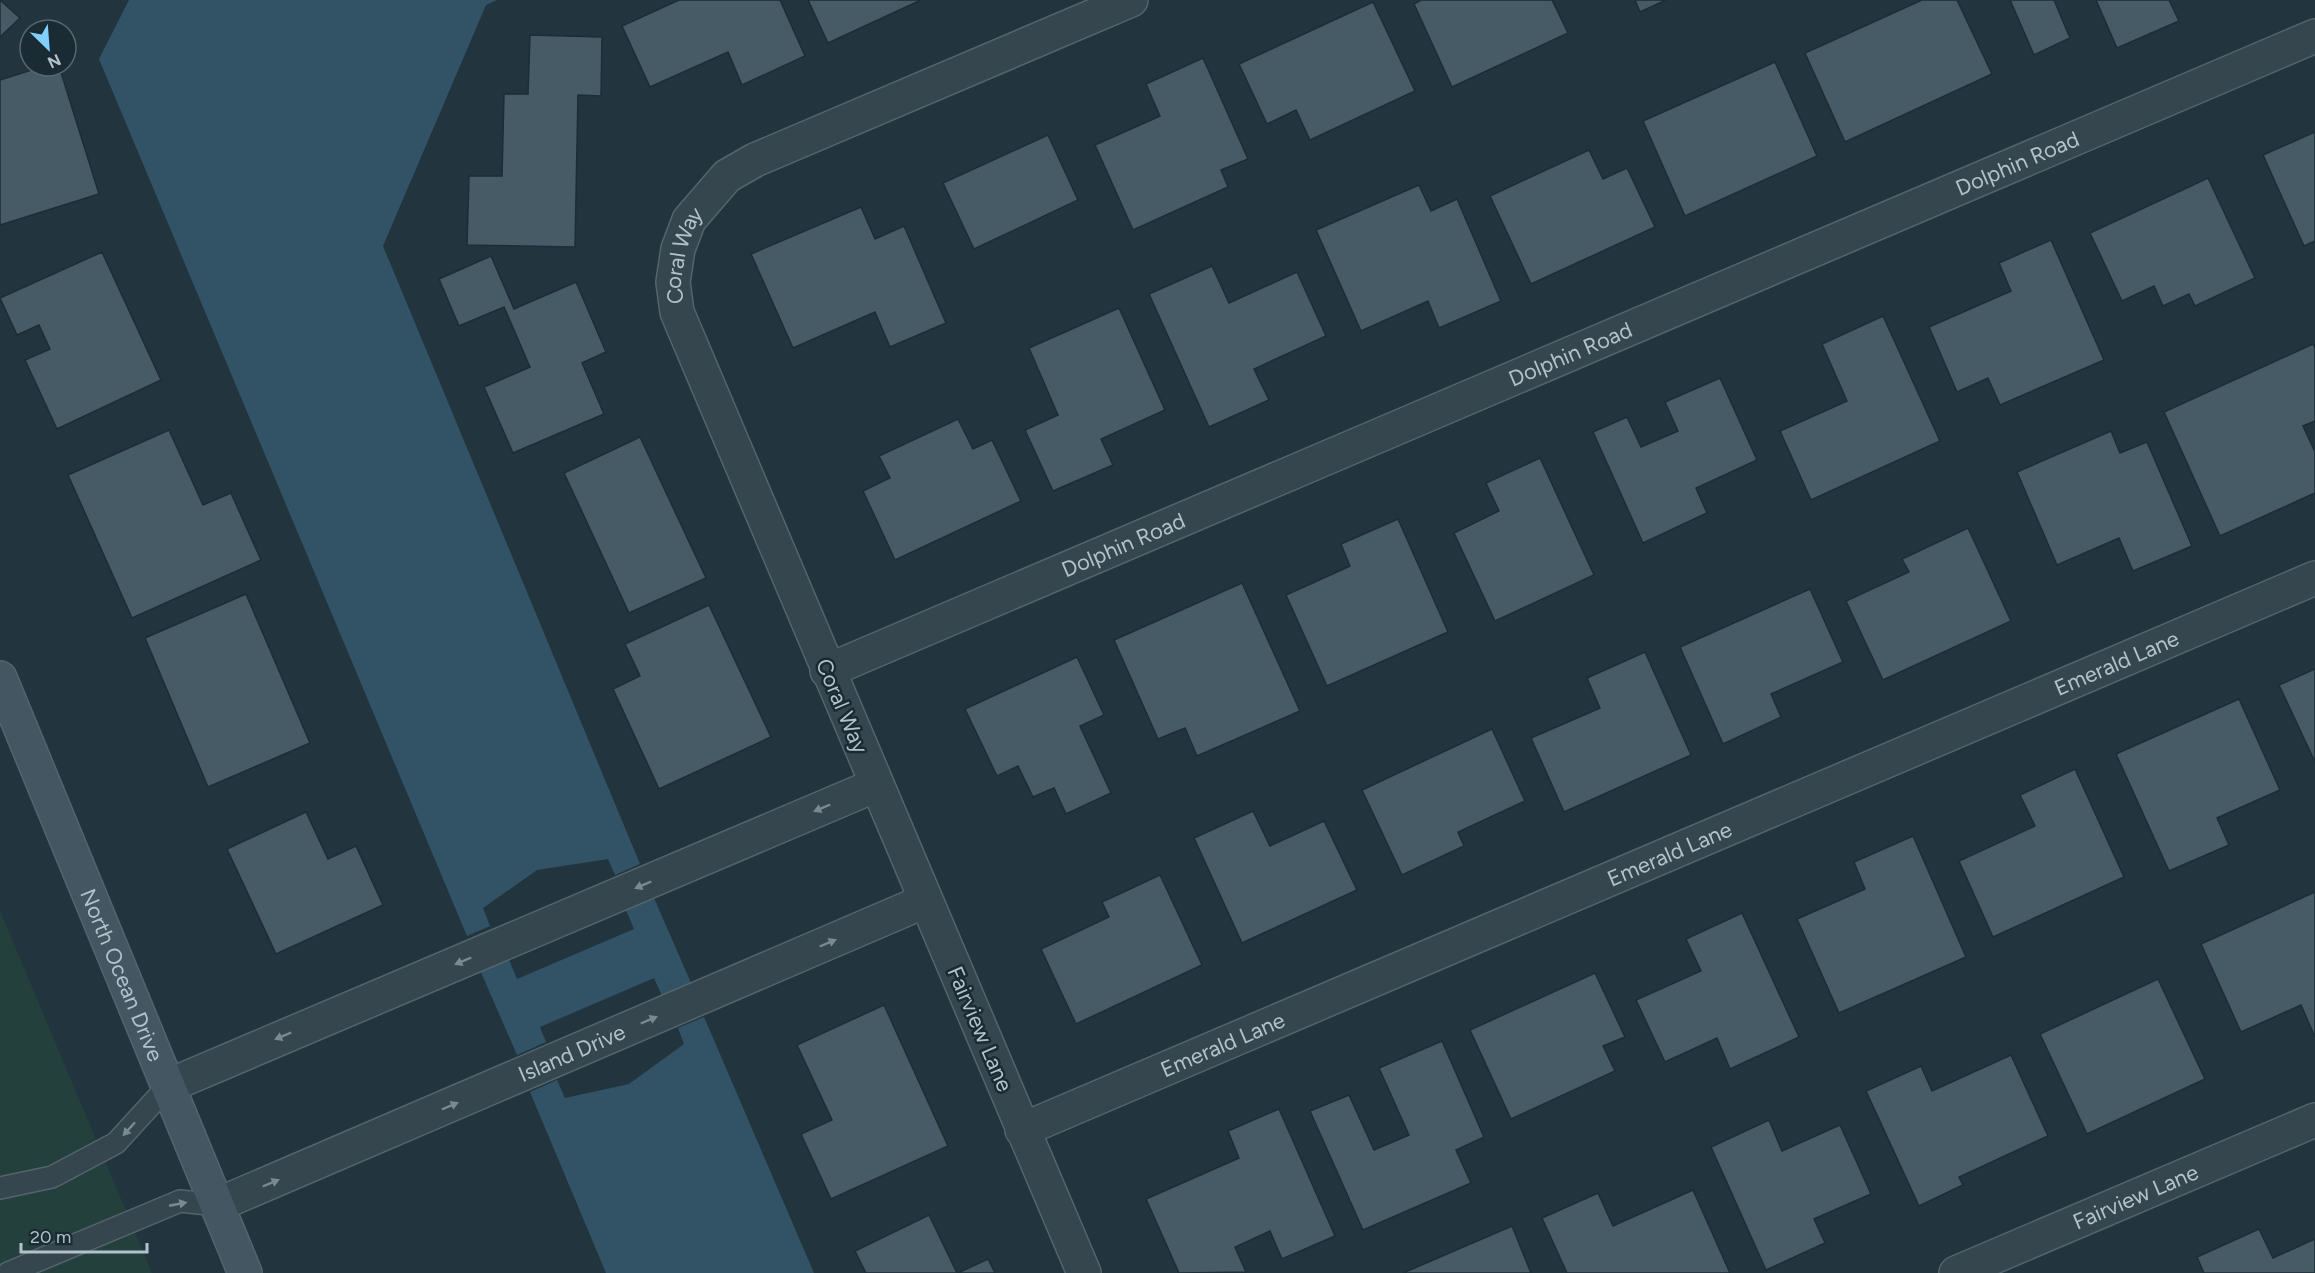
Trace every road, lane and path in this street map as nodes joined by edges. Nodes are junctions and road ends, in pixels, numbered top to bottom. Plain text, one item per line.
1 (1131, 0) edge
2 (2315, 36) edge
3 (2315, 578) edge
4 (827, 670) junction
5 (0, 678) edge
6 (876, 785) junction
7 (925, 901) junction
8 (168, 1086) junction
9 (2315, 1120) edge
10 (1023, 1130) junction
11 (0, 1188) edge
12 (217, 1205) junction
13 (8, 1273) edge
14 (245, 1273) edge
15 (1084, 1273) edge
16 (1956, 1273) edge

1 - 4 street, Coral Way
2 - 4 street, Dolphin Road
3 - 10 street, Emerald Lane
4 - 6 street, Coral Way
5 - 8 main road, North Ocean Drive
6 - 7 street, Fairview Lane
6 -> 8 street
7 - 10 street, Fairview Lane
12 -> 7 street, Island Drive
8 -> 11 lane
8 - 12 main road, North Ocean Drive
9 - 16 street, Fairview Lane
10 - 15 street, Fairview Lane
13 -> 12 lane
12 - 14 main road, North Ocean Drive

